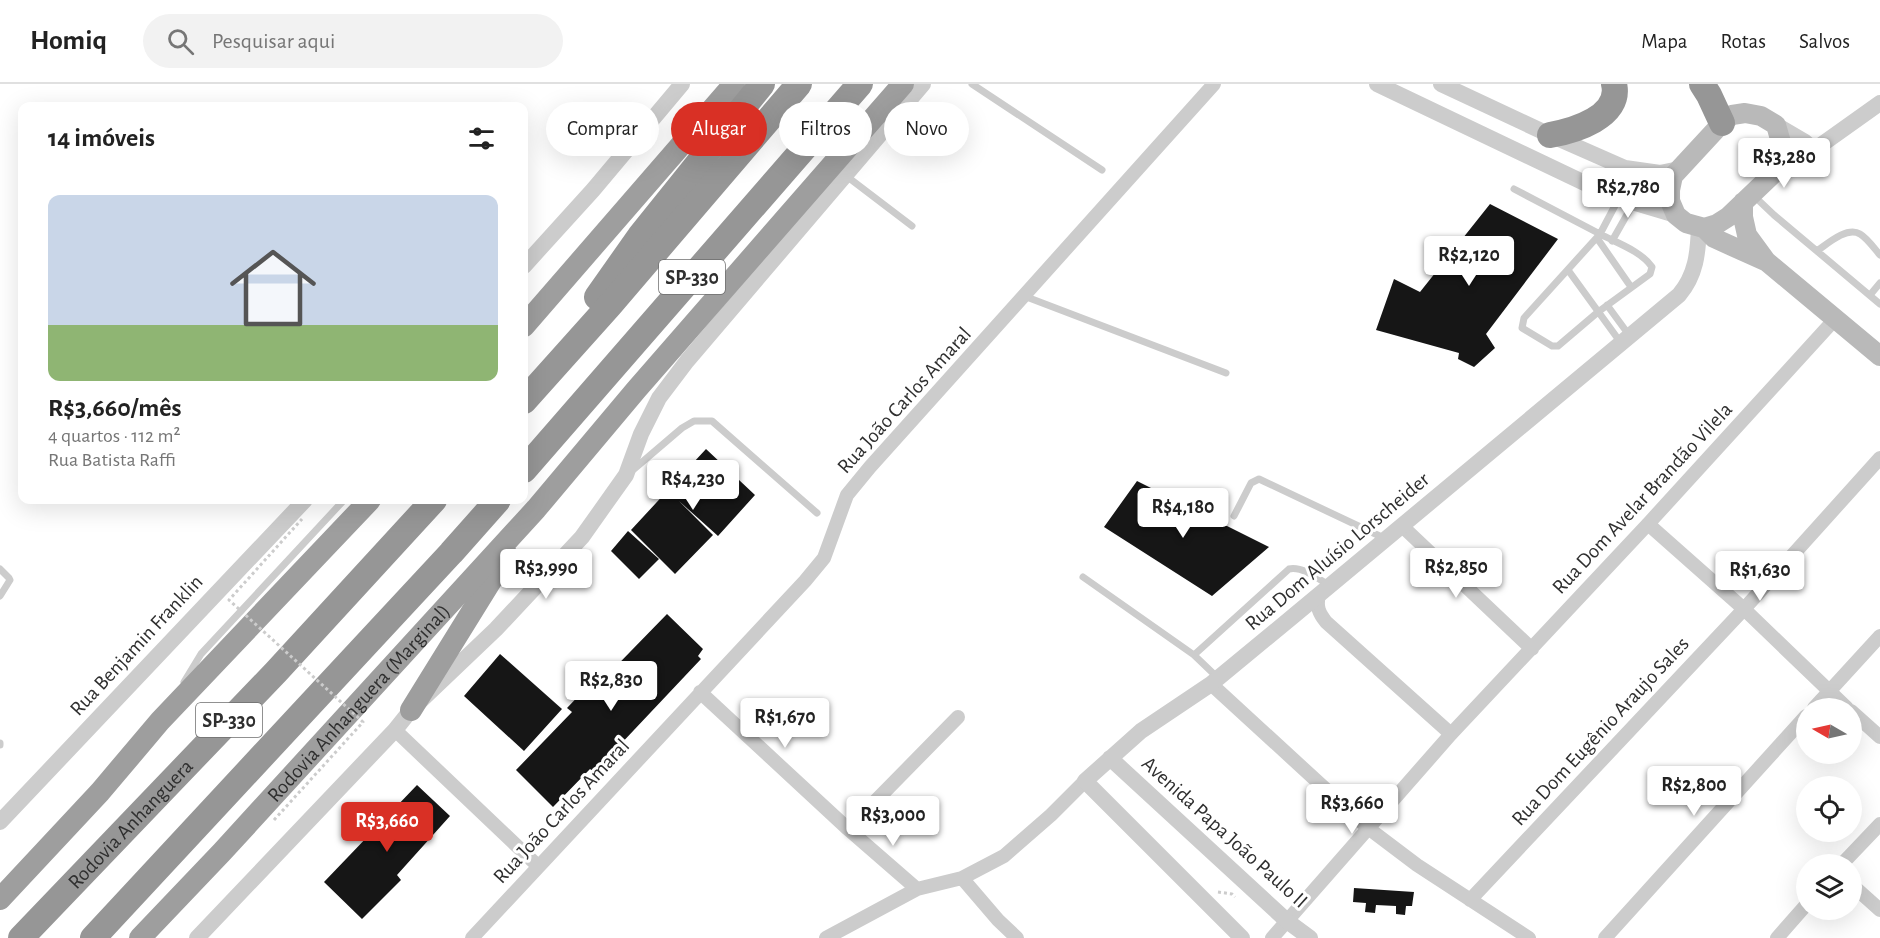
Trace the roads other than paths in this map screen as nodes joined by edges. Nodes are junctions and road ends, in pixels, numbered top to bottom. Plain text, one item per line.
1 (682, 84) edge
2 (734, 84) edge
3 (762, 84) edge
4 (799, 84) edge
5 (972, 84) edge
6 (1214, 84) edge
7 (1377, 84) edge
8 (1441, 84) edge
9 (1614, 84) edge
10 (1701, 84) edge
11 (859, 85) edge
12 (915, 85) edge
13 (1880, 103) edge
14 (1722, 123) junction
15 (1776, 125) junction
16 (1550, 135) junction
17 (1815, 150) junction
18 (1679, 169) junction
19 (1101, 170) dead end
20 (845, 175) junction
21 (1772, 175) junction
22 (1514, 189) dead end
23 (1747, 198) junction
24 (1626, 201) junction
25 (1676, 215) junction
26 (912, 226) dead end
27 (1701, 227) junction
28 (1599, 236) junction
29 (1612, 241) junction
30 (1817, 251) junction
31 (1880, 255) edge
32 (1766, 261) junction
33 (528, 262) edge
34 (1568, 270) junction
35 (1880, 283) edge
36 (1631, 287) junction
37 (1870, 295) junction
38 (1024, 296) junction
39 (1880, 304) edge
40 (1606, 305) junction
41 (1598, 312) junction
42 (1836, 318) junction
43 (528, 321) edge
44 (1626, 340) junction
45 (1880, 356) edge
46 (1227, 373) dead end
47 (528, 385) edge
48 (528, 396) edge
49 (1880, 458) edge
50 (528, 465) edge
51 (626, 475) junction
52 (301, 504) edge
53 (340, 504) edge
54 (366, 504) edge
55 (430, 504) edge
56 (494, 504) edge
57 (536, 509) junction
58 (817, 513) dead end
59 (1234, 516) dead end
60 (1648, 524) junction
61 (1402, 526) junction
62 (1386, 539) junction
63 (0, 569) edge
64 (1083, 577) dead end
65 (1324, 591) junction
66 (0, 596) edge
67 (1744, 609) junction
68 (1298, 614) junction
69 (1326, 622) junction
70 (1880, 636) edge
71 (1532, 649) junction
72 (1194, 655) junction
73 (1214, 681) junction
74 (1829, 691) junction
75 (700, 693) junction
76 (1823, 698) edge
77 (1836, 698) edge
78 (411, 710) junction
79 (958, 717) dead end
80 (160, 721) junction
81 (1862, 721) edge
82 (1796, 727) edge
83 (395, 730) junction
84 (1451, 734) junction
85 (1880, 738) edge
86 (1110, 758) junction
87 (1085, 782) junction
88 (0, 822) edge
89 (1880, 824) edge
90 (1368, 828) junction
91 (848, 829) junction
92 (1852, 854) edge
93 (538, 866) junction
94 (962, 878) junction
95 (917, 889) junction
96 (1862, 894) edge
97 (0, 899) edge
98 (1470, 900) junction
99 (1880, 910) edge
100 (1796, 916) edge
101 (1287, 921) junction
102 (21, 938) edge
103 (93, 938) edge
104 (140, 938) edge
105 (197, 938) edge
106 (472, 938) edge
107 (826, 938) edge
108 (1017, 938) edge
109 (1242, 938) edge
110 (1272, 938) edge
111 (1310, 938) edge
112 (1529, 938) edge
113 (1605, 938) edge
114 (1777, 938) edge

1 - 33 street
2 - 43 highway
3 - 47 highway
4 - 48 highway, SP-330
5 - 19 lane
6 - 38 street, Rua João Carlos Amaral
7 - 24 street
8 - 16 street
9 - 16 highway
10 - 14 highway
11 - 50 highway, SP-330
12 - 20 street
12 - 57 highway, Rodovia Anhanguera (Marginal)
13 - 17 street
14 - 15 main road
14 - 18 main road
15 - 17 street
15 - 21 main road
16 - 18 street
17 - 21 street
18 - 25 main road
20 - 26 lane
20 - 51 street
21 - 23 main road
22 - 28 lane
23 - 27 main road
23 - 30 lane
23 - 32 main road
24 - 25 street
24 - 28 lane
24 - 29 lane
25 - 27 main road
27 - 32 main road
27 - 44 street, Rua Dom Aluísio Lorscheider
28 - 29 lane
28 - 34 lane
28 - 36 lane
29 - 36 lane
30 - 31 lane
30 - 37 lane
32 - 42 main road
34 - 41 lane
34 - 41 lane
35 - 37 lane
36 - 40 lane
37 - 39 lane
38 - 46 lane
38 - 75 street, Rua João Carlos Amaral
40 - 41 lane
40 - 44 lane
41 - 44 lane
42 - 45 main road
42 - 60 street, Rua Dom Avelar Brandão Vilela
44 - 61 street, Rua Dom Aluísio Lorscheider
49 - 67 street, Rua Dom Eugênio Araujo Sales
51 - 58 lane
51 - 78 street
52 - 88 street, Rua Benjamin Franklin
53 - 80 lane
54 - 80 highway
55 - 102 highway, Rodovia Anhanguera / SP-330
56 - 103 highway, SP-330
57 - 78 highway
57 - 104 highway, Rodovia Anhanguera (Marginal)
59 - 62 lane
60 - 67 street
60 - 71 street, Rua Dom Avelar Brandão Vilela
61 - 62 street, Rua Dom Aluísio Lorscheider
61 - 71 street
62 - 65 street, Rua Dom Aluísio Lorscheider
63 - 66 lane
64 - 72 lane
65 - 68 street, Rua Dom Aluísio Lorscheider
65 - 69 street
65 - 72 lane
67 - 74 street
67 - 98 street, Rua Dom Eugênio Araujo Sales
68 - 69 street
68 - 73 street, Rua Dom Aluísio Lorscheider
69 - 84 street
70 - 74 street
71 - 84 street, Rua Dom Avelar Brandão Vilela
72 - 73 lane
73 - 86 street, Rua Dom Aluísio Lorscheider
73 - 90 street
74 - 76 street
74 - 77 street
75 - 91 street
75 - 93 street, Rua João Carlos Amaral
78 - 83 street
79 - 91 street
80 - 97 highway
81 - 85 street
82 - 113 street
83 - 93 street
83 - 105 street
84 - 90 street, Rua Dom Avelar Brandão Vilela
86 - 87 street, Rua Dom Aluísio Lorscheider
86 - 101 street, Avenida Papa João Paulo II
87 - 94 street, Rua Dom Aluísio Lorscheider
87 - 109 street
89 - 92 street
90 - 98 street
90 - 101 street, Rua Dom Avelar Brandão Vilela
91 - 95 street
93 - 106 street, Rua João Carlos Amaral
94 - 95 street, Rua Dom Aluísio Lorscheider
94 - 108 street
95 - 107 street, Rua Dom Aluísio Lorscheider
96 - 99 street
98 - 112 street
100 - 114 street
101 - 110 street, Rua Dom Avelar Brandão Vilela
101 - 111 street, Avenida Papa João Paulo II

